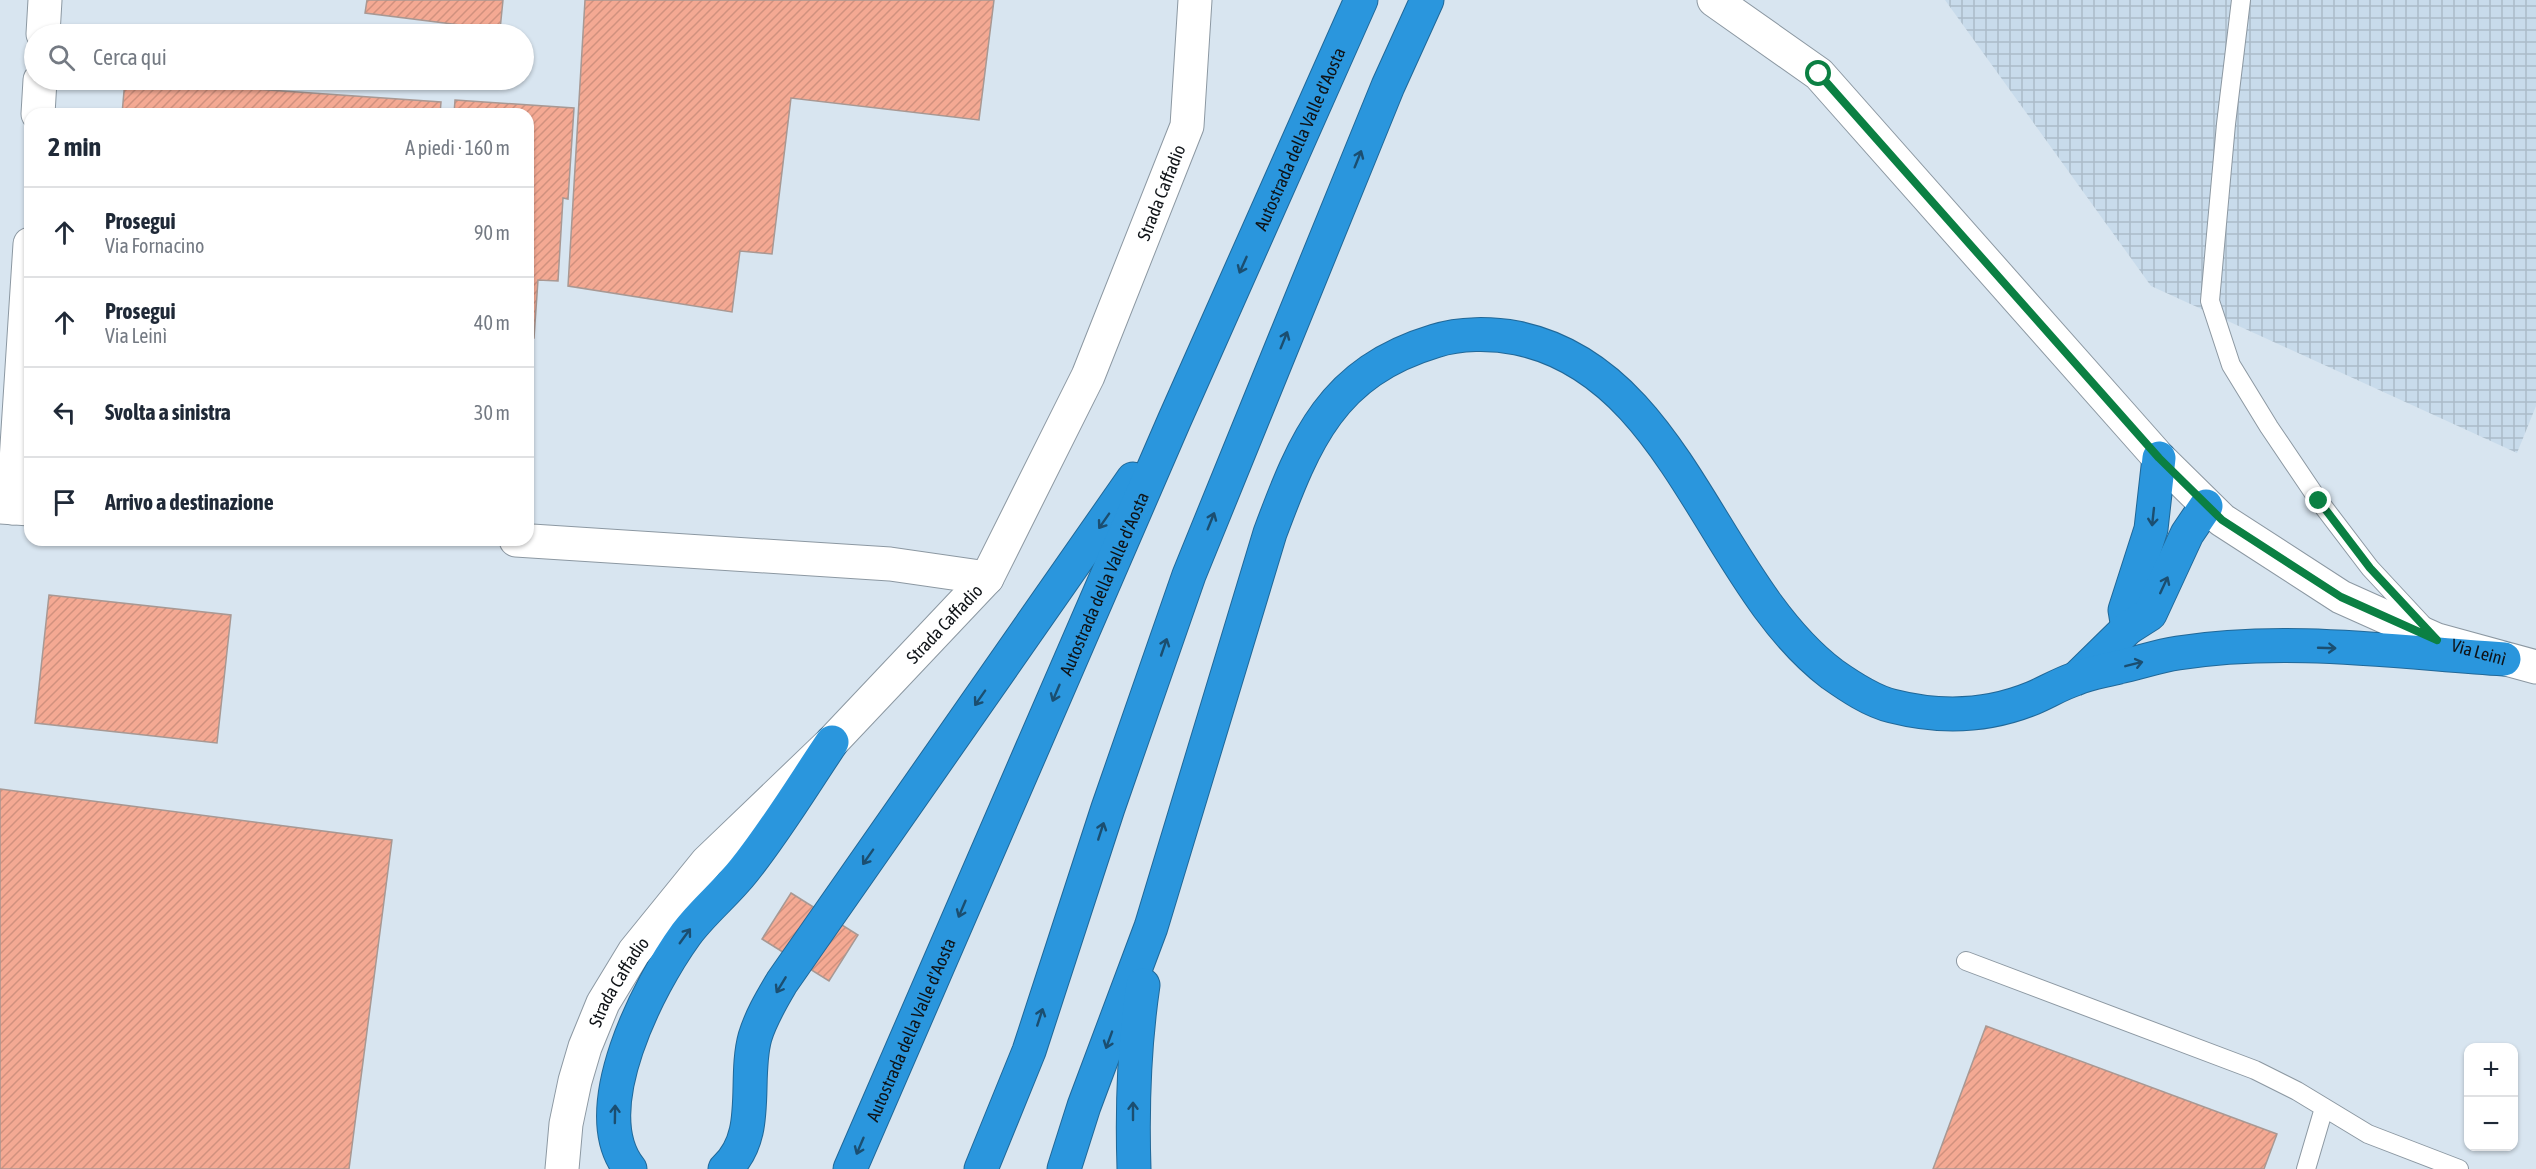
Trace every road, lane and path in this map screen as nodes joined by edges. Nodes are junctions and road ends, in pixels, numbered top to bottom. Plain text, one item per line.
1 (45, 0) edge
2 (1195, 0) edge
3 (1361, 0) edge
4 (1427, 0) edge
5 (1714, 0) edge
6 (2241, 0) edge
7 (44, 24) edge
8 (39, 90) edge
9 (38, 108) edge
10 (24, 343) edge
11 (1174, 421) junction
12 (2159, 458) junction
13 (2206, 506) junction
14 (14, 508) edge
15 (534, 541) edge
16 (987, 578) junction
17 (2128, 628) junction
18 (2437, 640) junction
19 (2504, 659) junction
20 (2536, 667) edge
21 (2077, 678) junction
22 (832, 742) junction
23 (1151, 927) junction
24 (1966, 961) dead end
25 (1029, 1051) junction
26 (2324, 1108) junction
27 (562, 1169) edge
28 (630, 1169) edge
29 (725, 1169) edge
30 (850, 1169) edge
31 (981, 1169) edge
32 (999, 1169) edge
33 (1064, 1169) edge
34 (1134, 1169) edge
35 (2306, 1169) edge
36 (2459, 1169) edge

1 - 7 street
2 - 16 street, Strada Caffadio
3 -> 11 highway, Autostrada della Valle d'Aosta
25 -> 4 highway
5 - 12 street, Via Leinì
6 - 18 lane
8 - 9 street
10 - 14 street
11 -> 29 highway
11 -> 30 highway, Autostrada della Valle d'Aosta
12 - 13 street, Via Leinì
12 -> 17 highway
17 -> 13 highway
13 - 18 street, Via Leinì
15 - 16 street
16 - 22 street, Strada Caffadio
17 - 21 highway
18 - 19 street, Via Leinì
19 - 20 street, Via Leinì
21 -> 19 highway
21 - 23 highway
22 - 27 street, Strada Caffadio
28 -> 22 highway
23 -> 33 highway
34 -> 23 highway
24 - 26 lane
25 - 31 highway
25 - 32 highway
26 - 35 lane
26 - 36 lane

